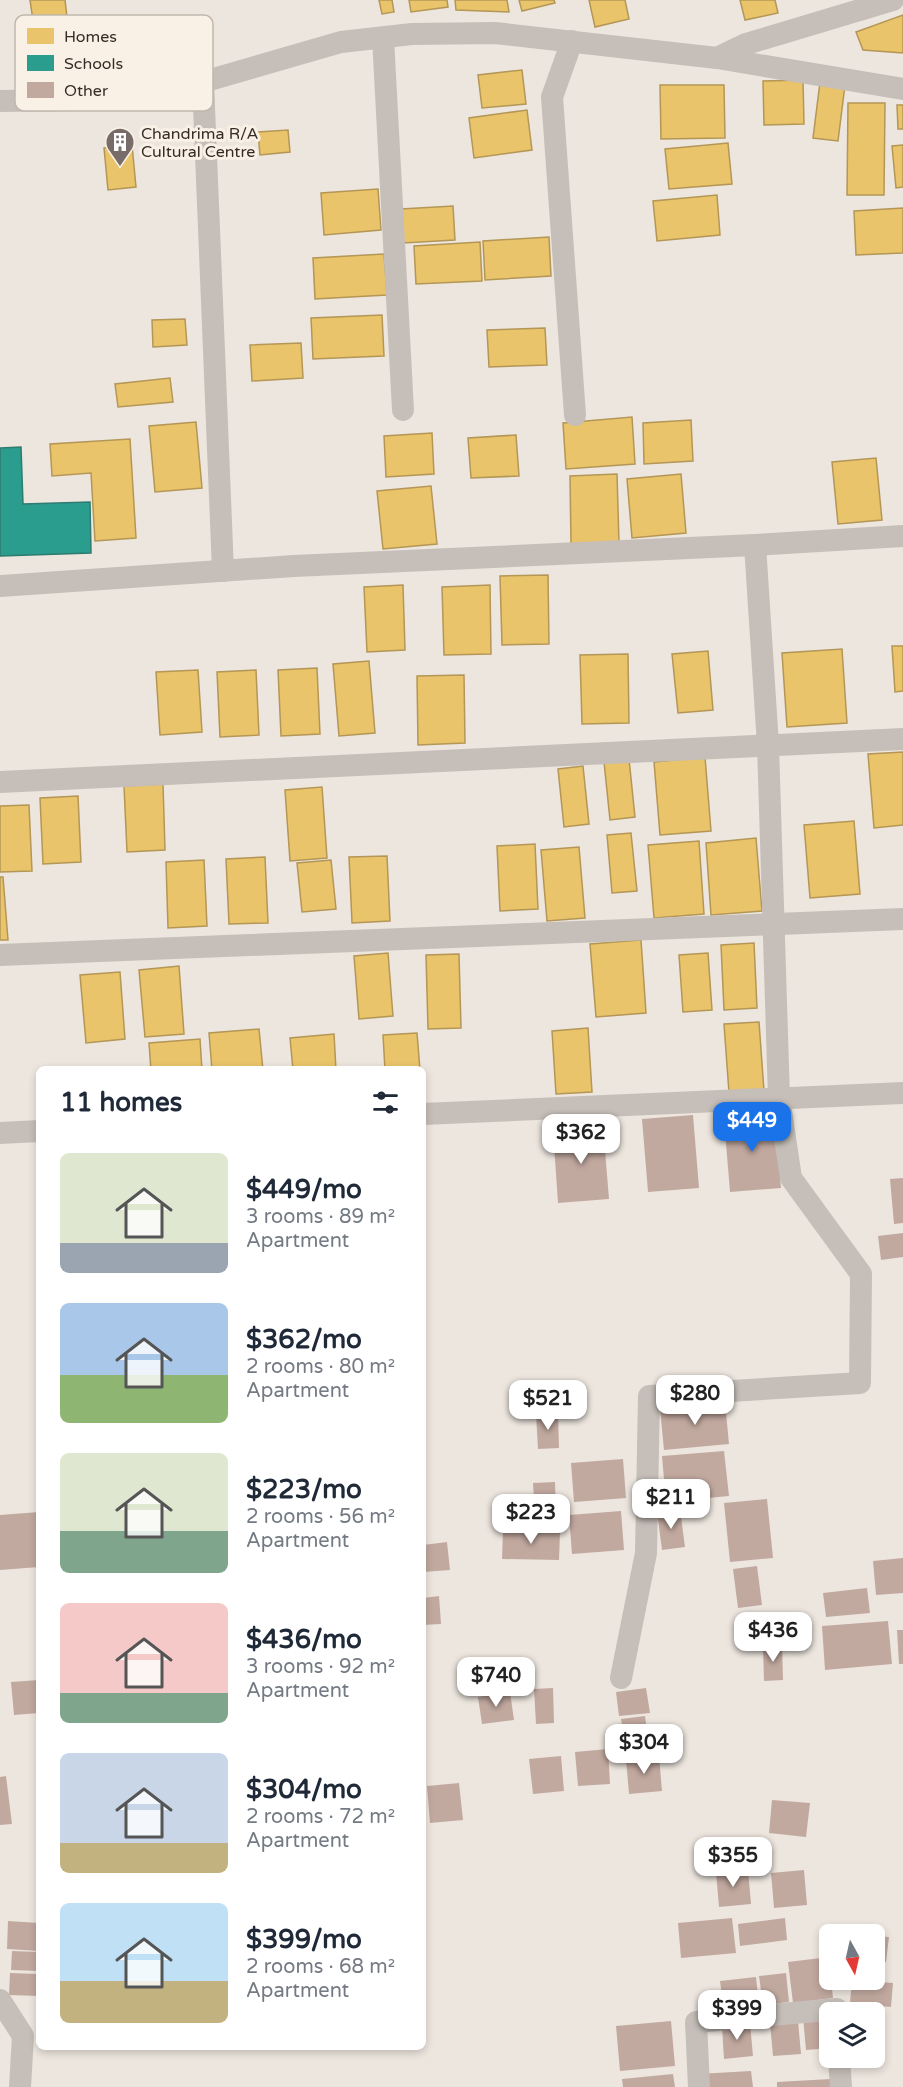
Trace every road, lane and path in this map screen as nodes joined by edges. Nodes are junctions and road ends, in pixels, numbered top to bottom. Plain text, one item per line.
1 (893, 0) edge
2 (383, 38) junction
3 (572, 41) junction
4 (717, 58) junction
5 (213, 79) edge
6 (903, 89) edge
7 (0, 101) edge
8 (15, 101) edge
9 (204, 111) edge
10 (403, 410) dead end
11 (575, 415) dead end
12 (903, 536) edge
13 (755, 544) junction
14 (223, 571) junction
15 (0, 586) edge
16 (903, 739) edge
17 (768, 745) junction
18 (0, 782) edge
19 (903, 919) edge
20 (774, 924) junction
21 (0, 955) edge
22 (903, 1093) edge
23 (779, 1098) junction
24 (426, 1114) edge
25 (36, 1131) edge
26 (0, 1133) edge
27 (621, 1678) dead end
28 (0, 2000) edge
29 (819, 2010) edge
30 (840, 2068) edge
31 (20, 2087) edge
32 (699, 2087) edge
33 (841, 2087) edge

1 - 4 street
2 - 3 street
2 - 5 street
2 - 10 street
3 - 4 street
3 - 11 street
4 - 6 street
7 - 8 street
9 - 14 street
12 - 13 street
13 - 14 street
13 - 17 street
14 - 15 street
16 - 17 street
17 - 18 street
17 - 20 street
19 - 20 street
20 - 21 street
20 - 23 street
22 - 23 street
23 - 24 street
23 - 27 street
25 - 26 street
28 - 31 street
29 - 32 street
30 - 33 street

